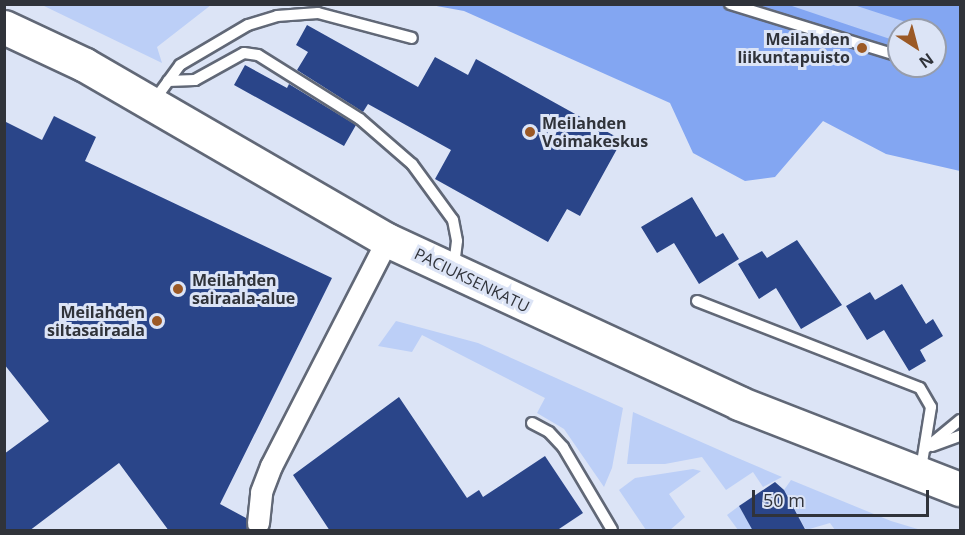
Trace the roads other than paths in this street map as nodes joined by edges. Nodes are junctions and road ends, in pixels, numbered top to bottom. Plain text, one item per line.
1 (730, 4) edge
2 (4, 27) edge
3 (412, 38) dead end
4 (887, 52) edge
5 (160, 93) junction
6 (387, 240) junction
7 (453, 272) junction
8 (698, 301) dead end
9 (960, 420) edge
10 (532, 423) dead end
11 (960, 436) edge
12 (923, 461) junction
13 (960, 489) edge
14 (258, 524) dead end
15 (612, 531) edge

1 - 4 lane
2 - 5 main road, PACIUKSENKATU
3 - 5 lane
5 - 6 main road, PACIUKSENKATU
5 - 7 lane
6 - 7 main road, PACIUKSENKATU
6 - 14 street
7 - 12 main road, PACIUKSENKATU
8 - 12 lane
9 - 12 lane
10 - 15 lane
11 - 12 lane
12 - 13 main road, PACIUKSENKATU

